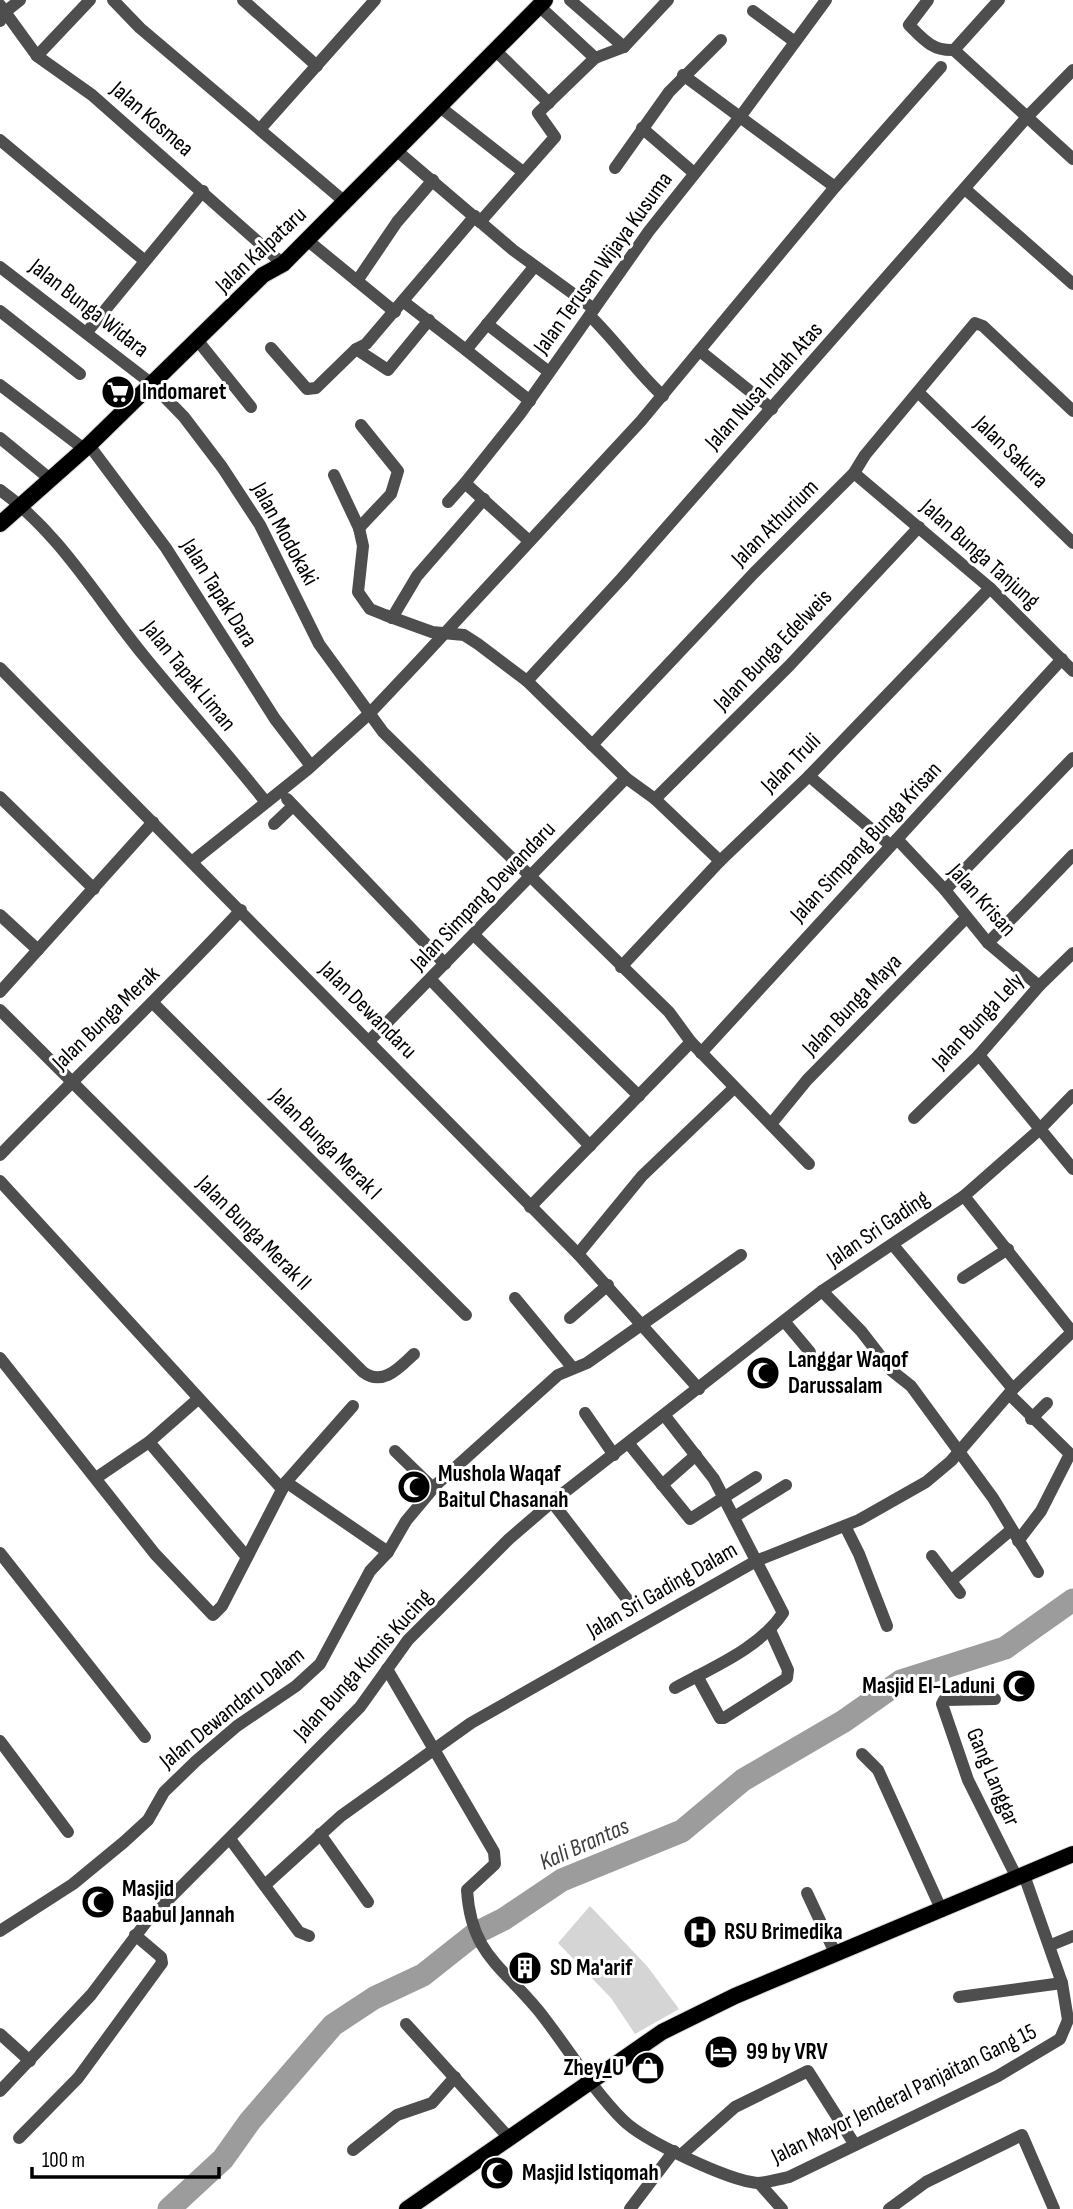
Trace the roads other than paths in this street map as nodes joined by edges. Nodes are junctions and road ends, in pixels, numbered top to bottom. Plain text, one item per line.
1 (20, 0) edge
2 (90, 0) edge
3 (113, 0) edge
4 (243, 0) edge
5 (375, 0) edge
6 (570, 0) edge
7 (668, 0) edge
8 (826, 0) edge
9 (928, 0) edge
10 (999, 0) edge
11 (542, 3) edge
12 (753, 11) dead end
13 (3, 14) edge
14 (721, 40) dead end
15 (795, 42) junction
16 (624, 47) junction
17 (954, 50) junction
18 (496, 51) junction
19 (37, 56) junction
20 (595, 58) junction
21 (317, 66) junction
22 (941, 67) dead end
23 (1073, 70) edge
24 (683, 75) junction
25 (549, 103) junction
26 (440, 107) junction
27 (1028, 116) junction
28 (740, 117) junction
29 (261, 128) junction
30 (642, 128) junction
31 (0, 140) edge
32 (397, 149) junction
33 (1073, 159) edge
34 (615, 167) dead end
35 (523, 172) junction
36 (694, 173) junction
37 (433, 180) junction
38 (835, 187) junction
39 (965, 189) junction
40 (203, 191) junction
41 (345, 202) junction
42 (478, 219) junction
43 (307, 240) junction
44 (145, 261) junction
45 (283, 264) junction
46 (0, 267) edge
47 (534, 267) junction
48 (357, 281) junction
49 (1073, 284) edge
50 (400, 307) junction
51 (0, 311) edge
52 (592, 313) junction
53 (429, 320) junction
54 (487, 324) junction
55 (87, 332) junction
56 (198, 341) junction
57 (271, 348) dead end
58 (356, 349) junction
59 (466, 350) junction
60 (700, 351) junction
61 (549, 372) junction
62 (80, 374) dead end
63 (152, 384) junction
64 (0, 385) edge
65 (918, 392) junction
66 (663, 396) junction
67 (530, 401) junction
68 (251, 407) dead end
69 (772, 409) junction
70 (1073, 411) edge
71 (361, 425) dead end
72 (0, 438) edge
73 (86, 447) junction
74 (854, 473) junction
75 (334, 475) dead end
76 (50, 479) junction
77 (465, 483) junction
78 (0, 490) edge
79 (484, 499) junction
80 (448, 502) dead end
81 (20, 505) junction
82 (0, 524) edge
83 (919, 527) junction
84 (359, 528) junction
85 (528, 540) junction
86 (1073, 543) edge
87 (990, 588) junction
88 (391, 618) junction
89 (444, 633) junction
90 (1062, 659) junction
91 (0, 668) edge
92 (1073, 671) edge
93 (527, 681) junction
94 (369, 714) junction
95 (592, 745) junction
96 (1073, 758) edge
97 (311, 766) junction
98 (809, 776) junction
99 (626, 778) junction
100 (0, 797) edge
101 (655, 799) junction
102 (265, 801) junction
103 (153, 822) junction
104 (274, 824) dead end
105 (893, 842) junction
106 (1073, 855) edge
107 (193, 861) junction
108 (720, 861) junction
109 (530, 880) junction
110 (94, 889) junction
111 (945, 890) junction
112 (241, 910) junction
113 (0, 915) edge
114 (966, 918) junction
115 (474, 935) junction
116 (988, 943) junction
117 (38, 950) junction
118 (1073, 953) edge
119 (445, 964) junction
120 (621, 967) junction
121 (431, 980) junction
122 (1039, 986) junction
123 (0, 992) edge
124 (154, 1004) junction
125 (0, 1010) edge
126 (369, 1041) junction
127 (691, 1042) junction
128 (701, 1053) junction
129 (979, 1055) junction
130 (73, 1080) junction
131 (734, 1088) junction
132 (1073, 1095) edge
133 (639, 1096) junction
134 (914, 1118) dead end
135 (771, 1124) junction
136 (1039, 1130) junction
137 (590, 1146) junction
138 (0, 1155) edge
139 (810, 1164) dead end
140 (1073, 1169) edge
141 (0, 1181) edge
142 (964, 1196) junction
143 (530, 1207) junction
144 (893, 1245) junction
145 (1008, 1249) junction
146 (578, 1254) junction
147 (741, 1255) dead end
148 (963, 1278) dead end
149 (608, 1285) junction
150 (822, 1291) junction
151 (515, 1298) dead end
152 (466, 1315) dead end
153 (570, 1318) dead end
154 (784, 1321) junction
155 (644, 1326) junction
156 (1073, 1332) edge
157 (810, 1352) dead end
158 (414, 1354) dead end
159 (0, 1358) edge
160 (572, 1367) junction
161 (699, 1389) junction
162 (1011, 1392) junction
163 (198, 1399) junction
164 (1047, 1403) dead end
165 (353, 1406) dead end
166 (585, 1413) dead end
167 (665, 1416) junction
168 (1031, 1419) junction
169 (149, 1442) junction
170 (629, 1444) junction
171 (395, 1451) dead end
172 (958, 1453) junction
173 (614, 1455) junction
174 (696, 1455) junction
175 (96, 1478) junction
176 (757, 1478) dead end
177 (284, 1485) junction
178 (662, 1485) junction
179 (786, 1485) dead end
180 (433, 1488) junction
181 (723, 1498) junction
182 (552, 1502) junction
183 (734, 1517) junction
184 (845, 1526) junction
185 (1014, 1535) junction
186 (388, 1552) junction
187 (0, 1553) edge
188 (246, 1556) junction
189 (932, 1556) dead end
190 (756, 1561) junction
191 (1038, 1572) dead end
192 (952, 1580) junction
193 (960, 1593) dead end
194 (626, 1599) dead end
195 (887, 1626) dead end
196 (770, 1630) junction
197 (387, 1669) junction
198 (697, 1676) junction
199 (675, 1688) dead end
200 (995, 1699) dead end
201 (145, 1737) dead end
202 (0, 1741) edge
203 (433, 1751) junction
204 (862, 1754) dead end
205 (68, 1832) dead end
206 (320, 1834) junction
207 (230, 1839) junction
208 (1073, 1854) edge
209 (1021, 1877) junction
210 (265, 1885) junction
211 (807, 1893) dead end
212 (368, 1902) dead end
213 (942, 1910) junction
214 (0, 1931) edge
215 (135, 1935) junction
216 (309, 1936) dead end
217 (1073, 1936) edge
218 (1051, 1945) junction
219 (836, 1955) junction
220 (1062, 1983) junction
221 (959, 1997) dead end
222 (406, 2024) dead end
223 (0, 2034) edge
224 (30, 2061) junction
225 (455, 2077) junction
226 (590, 2081) junction
227 (0, 2091) edge
228 (19, 2137) dead end
229 (510, 2138) junction
230 (855, 2145) junction
231 (353, 2150) dead end
232 (678, 2153) junction
233 (759, 2183) junction
234 (414, 2207) edge
235 (630, 2209) edge
236 (782, 2209) edge
237 (888, 2209) edge
238 (1054, 2209) edge

1 - 13 street
2 - 19 street
3 - 29 street
4 - 21 street
5 - 21 street
6 - 16 street
7 - 16 street
8 - 15 street, Jalan Terusan Wijaya Kusuma
9 - 17 street
10 - 17 street
11 - 18 main road, Jalan Kalpataru
11 - 20 street
12 - 15 street
13 - 19 street, Jalan Kosmea
14 - 24 street
15 - 28 street, Jalan Terusan Wijaya Kusuma
16 - 20 street
17 - 27 street
18 - 25 street
18 - 26 main road, Jalan Kalpataru
19 - 40 street, Jalan Kosmea
20 - 25 street
21 - 29 street
22 - 38 street
23 - 27 street, Jalan Nusa Indah Atas
24 - 28 street
24 - 30 street
25 - 35 street
26 - 32 main road, Jalan Kalpataru
26 - 35 street
27 - 33 street
27 - 39 street, Jalan Nusa Indah Atas
28 - 36 street, Jalan Terusan Wijaya Kusuma
28 - 38 street
29 - 41 street
30 - 34 street
30 - 36 street
31 - 44 street
32 - 37 street
32 - 41 main road, Jalan Kalpataru
35 - 42 street
36 - 52 street, Jalan Terusan Wijaya Kusuma
37 - 42 street
37 - 48 street
38 - 60 street
39 - 49 street
39 - 69 street, Jalan Nusa Indah Atas
40 - 44 street
40 - 45 street, Jalan Kosmea
41 - 43 main road, Jalan Kalpataru
42 - 47 street
42 - 50 street
43 - 45 main road, Jalan Kalpataru
43 - 48 street
44 - 55 street
45 - 56 main road, Jalan Kalpataru
46 - 55 street, Jalan Bunga Widara
47 - 52 street
47 - 54 street
48 - 50 street
50 - 53 street
50 - 58 street
51 - 62 street
52 - 61 street, Jalan Terusan Wijaya Kusuma
52 - 66 street
53 - 58 street
53 - 59 street
54 - 59 street
54 - 61 street
55 - 63 street, Jalan Bunga Widara
56 - 63 main road, Jalan Kalpataru
56 - 68 street
57 - 58 street
59 - 67 street
60 - 66 street
60 - 69 street
61 - 67 street, Jalan Terusan Wijaya Kusuma
63 - 73 main road, Jalan Kalpataru
63 - 94 street, Jalan Modokaki
64 - 73 street, Jalan Tapak Dara
65 - 70 street, Jalan Athurium
65 - 74 street, Jalan Athurium
65 - 86 street, Jalan Sakura
66 - 85 street
67 - 77 street, Jalan Terusan Wijaya Kusuma
69 - 93 street, Jalan Nusa Indah Atas
71 - 84 street
72 - 76 street
73 - 76 main road, Jalan Kalpataru
73 - 97 street, Jalan Tapak Dara
74 - 83 street, Jalan Bunga Tanjung
74 - 95 street, Jalan Athurium
75 - 84 street
76 - 81 main road, Jalan Kalpataru
77 - 79 street
77 - 80 street, Jalan Terusan Wijaya Kusuma
78 - 81 street, Jalan Tapak Liman
79 - 85 street
79 - 88 street
81 - 82 main road, Jalan Kalpataru
81 - 102 street, Jalan Tapak Liman
83 - 87 street, Jalan Bunga Tanjung
83 - 101 street, Jalan Bunga Edelweis
84 - 88 street
85 - 89 street
87 - 90 street, Jalan Bunga Tanjung
87 - 98 street, Jalan Truli
88 - 89 street
89 - 93 street
89 - 94 street
90 - 92 street, Jalan Bunga Tanjung
90 - 105 street, Jalan Simpang Bunga Krisan
91 - 103 street, Jalan Dewandaru
93 - 95 street
94 - 97 street
94 - 109 street, Jalan Modokaki
95 - 99 street
96 - 111 street
97 - 102 street
98 - 105 street, Jalan Krisan
98 - 108 street, Jalan Truli
99 - 101 street
99 - 109 street, Jalan Simpang Dewandaru
100 - 110 street
101 - 108 street
102 - 107 street
103 - 107 street, Jalan Dewandaru
103 - 110 street
104 - 119 street
105 - 111 street, Jalan Krisan
105 - 128 street, Jalan Simpang Bunga Krisan
106 - 116 street
107 - 112 street, Jalan Dewandaru
108 - 120 street, Jalan Truli
109 - 115 street, Jalan Simpang Dewandaru
109 - 120 street, Jalan Modokaki
110 - 117 street
111 - 114 street, Jalan Krisan
112 - 124 street, Jalan Bunga Merak
112 - 126 street, Jalan Dewandaru
113 - 117 street
114 - 116 street, Jalan Krisan
114 - 135 street, Jalan Bunga Maya
115 - 119 street, Jalan Simpang Dewandaru
115 - 133 street
116 - 122 street, Jalan Krisan
117 - 123 street
118 - 122 street, Jalan Bunga Lely
119 - 121 street, Jalan Simpang Dewandaru
120 - 127 street, Jalan Modokaki
121 - 126 street, Jalan Simpang Dewandaru
121 - 137 street
122 - 129 street, Jalan Bunga Lely
124 - 130 street, Jalan Bunga Merak
124 - 152 street, Jalan Bunga Merak I
125 - 130 street, Jalan Bunga Merak II
126 - 143 street, Jalan Dewandaru
127 - 128 street, Jalan Modokaki
127 - 133 street
128 - 131 street, Jalan Modokaki
129 - 134 street, Jalan Bunga Lely
129 - 136 street
130 - 138 street, Jalan Bunga Merak
130 - 158 street, Jalan Bunga Merak II
131 - 135 street, Jalan Modokaki
131 - 146 street
132 - 136 street, Jalan Sri Gading
133 - 137 street
135 - 139 street, Jalan Modokaki
136 - 140 street
136 - 142 street, Jalan Sri Gading
137 - 143 street
141 - 163 street
142 - 144 street, Jalan Sri Gading
142 - 145 street
143 - 146 street, Jalan Dewandaru
144 - 150 street, Jalan Sri Gading
144 - 162 street
145 - 148 street
145 - 156 street
146 - 149 street, Jalan Dewandaru
147 - 155 street, Jalan Dewandaru Dalam
149 - 153 street
149 - 155 street, Jalan Dewandaru
150 - 154 street, Jalan Sri Gading
150 - 172 street
151 - 160 street
154 - 157 street
154 - 161 street, Jalan Sri Gading
155 - 160 street, Jalan Dewandaru Dalam
155 - 161 street, Jalan Dewandaru
156 - 162 street, Jalan Sri Gading Dalam
159 - 175 street
160 - 180 street, Jalan Dewandaru Dalam
161 - 167 street, Jalan Bunga Kumis Kucing
162 - 168 street
162 - 172 street, Jalan Sri Gading Dalam
163 - 169 street
163 - 177 street
164 - 168 street
165 - 177 street
166 - 173 street
167 - 170 street, Jalan Bunga Kumis Kucing
167 - 174 street
168 - 185 street
169 - 175 street
169 - 188 street
170 - 173 street, Jalan Bunga Kumis Kucing
170 - 178 street
171 - 180 street
172 - 184 street, Jalan Sri Gading Dalam
172 - 185 street
173 - 182 street, Jalan Bunga Kumis Kucing
174 - 178 street
174 - 181 street
175 - 188 street
176 - 181 street
177 - 186 street
177 - 188 street
178 - 181 street
179 - 183 street
180 - 186 street, Jalan Dewandaru Dalam
181 - 183 street
182 - 194 street
182 - 197 street, Jalan Bunga Kumis Kucing
183 - 190 street
184 - 190 street, Jalan Sri Gading Dalam
184 - 195 street
185 - 191 street
185 - 192 street
186 - 214 street, Jalan Dewandaru Dalam
187 - 201 street
189 - 192 street
190 - 196 street
190 - 203 street, Jalan Sri Gading Dalam
192 - 193 street
196 - 198 street
196 - 198 street
197 - 203 street
197 - 207 street, Jalan Bunga Kumis Kucing
198 - 199 street
200 - 209 street, Gang Langgar
202 - 205 street
203 - 206 street, Jalan Sri Gading Dalam
203 - 226 street
204 - 213 street
206 - 210 street, Jalan Sri Gading Dalam
206 - 212 street
207 - 210 street
207 - 215 street, Jalan Bunga Kumis Kucing
208 - 209 main road
209 - 213 main road
209 - 218 street, Jalan Mayor Jenderal Panjaitan Gang 15
210 - 216 street
211 - 219 street
213 - 219 main road
215 - 224 street, Jalan Bunga Kumis Kucing
215 - 228 street
217 - 218 street
218 - 220 street, Jalan Mayor Jenderal Panjaitan Gang 15
219 - 226 main road
220 - 221 street
220 - 230 street, Jalan Mayor Jenderal Panjaitan Gang 15
222 - 225 street
223 - 224 street
224 - 227 street, Jalan Bunga Kumis Kucing
225 - 229 street
225 - 231 street
226 - 229 main road
226 - 232 street
229 - 234 main road
230 - 232 street
230 - 233 street, Jalan Mayor Jenderal Panjaitan Gang 15
232 - 233 street
232 - 235 street
233 - 236 street
237 - 238 street

